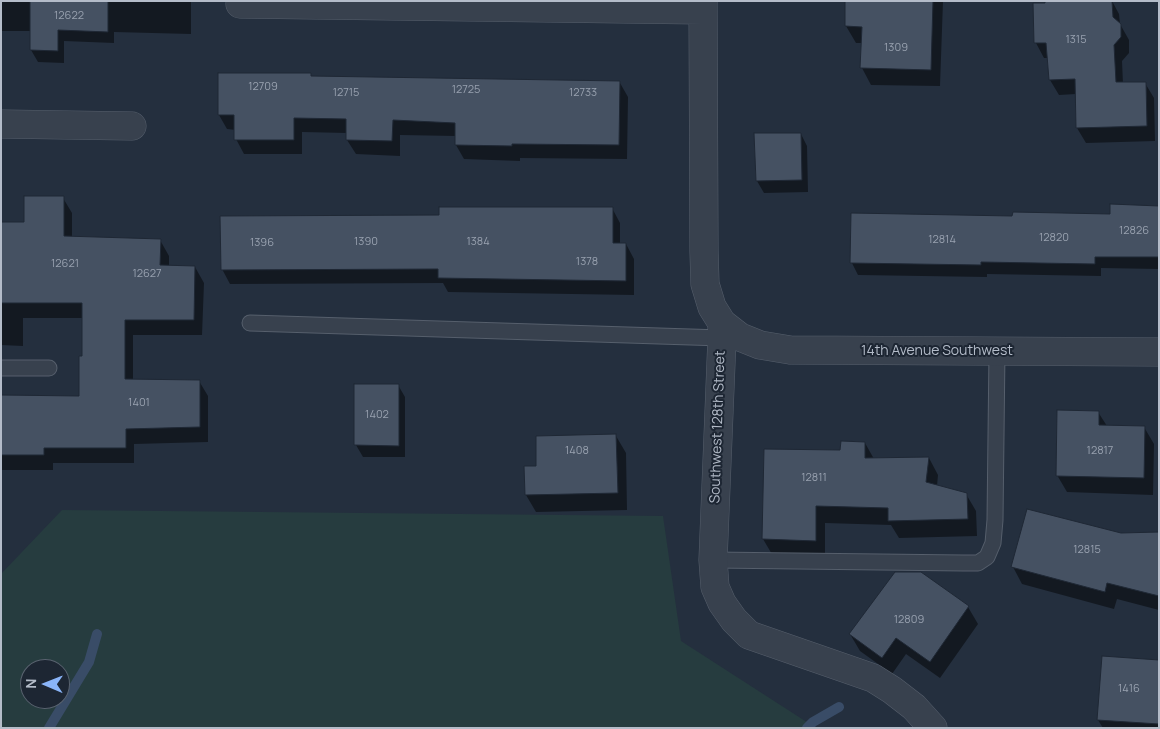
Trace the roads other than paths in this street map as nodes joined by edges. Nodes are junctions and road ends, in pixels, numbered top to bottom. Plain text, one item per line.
1 (369, 3) edge
2 (240, 4) dead end
3 (477, 4) edge
4 (703, 6) edge
5 (1, 124) edge
6 (132, 126) dead end
7 (250, 324) dead end
8 (722, 331) junction
9 (997, 351) junction
10 (1159, 352) edge
11 (1, 368) edge
12 (49, 368) dead end
13 (713, 560) junction
14 (933, 728) edge

1 - 2 street
1 - 3 street
3 - 4 street
4 - 8 street, Southwest 128th Street
5 - 6 street
7 - 8 lane
8 - 9 street, 14th Avenue Southwest
8 - 13 street, Southwest 128th Street
9 - 10 street, 14th Avenue Southwest
9 - 13 lane
11 - 12 lane
13 - 14 street, Southwest 128th Street

